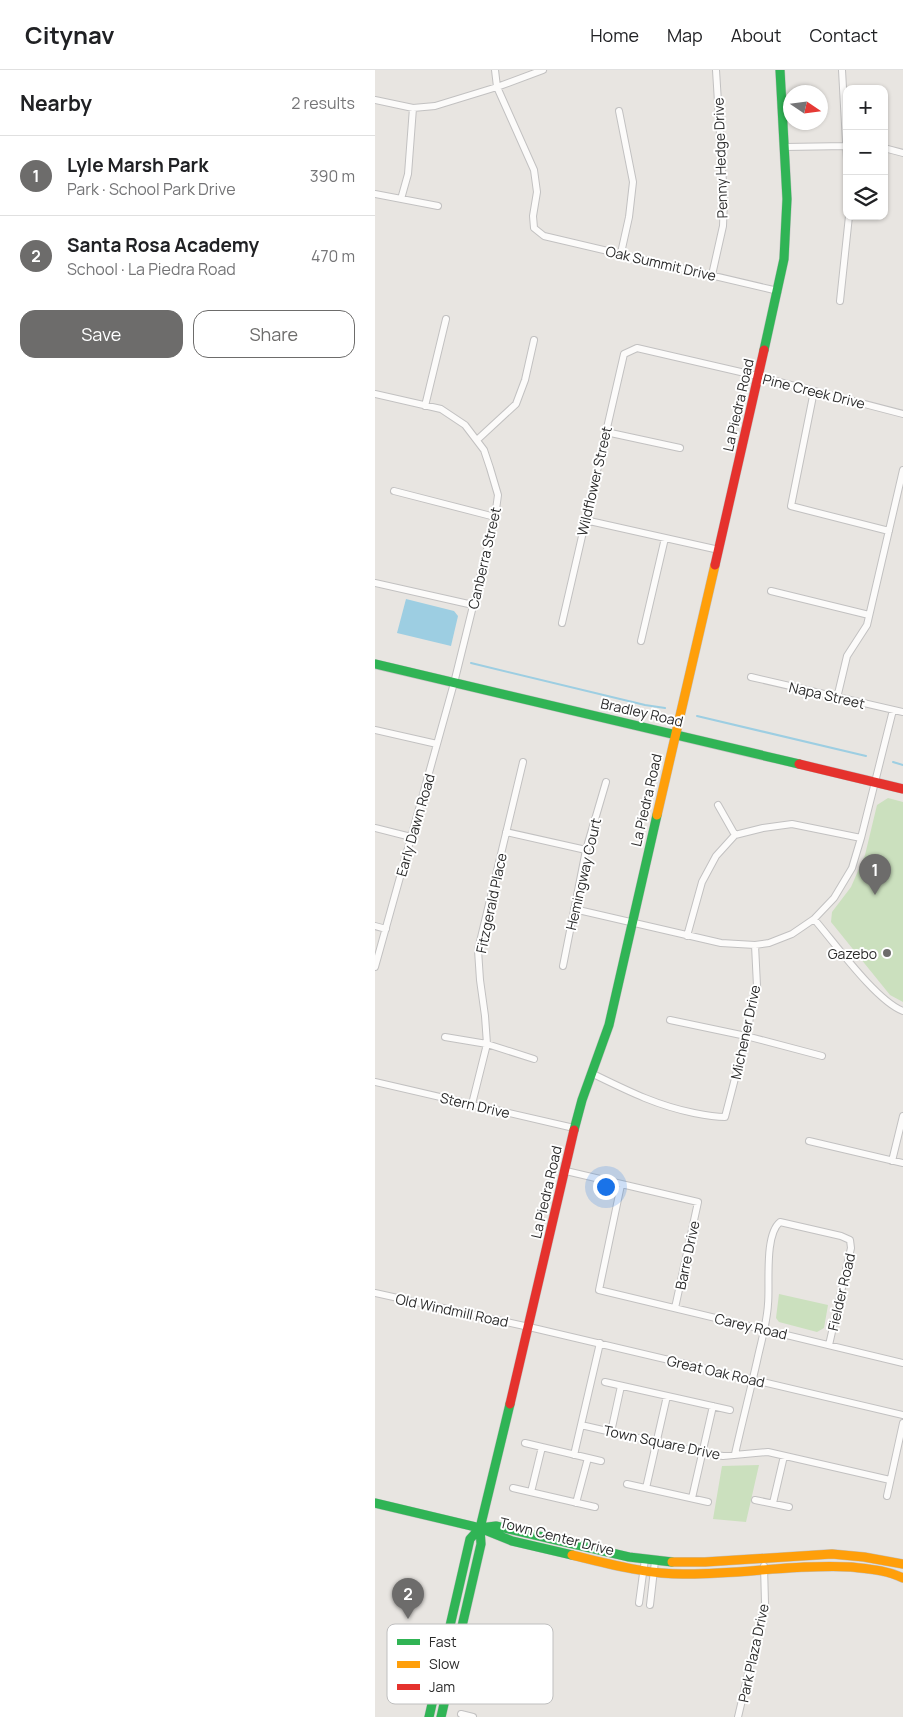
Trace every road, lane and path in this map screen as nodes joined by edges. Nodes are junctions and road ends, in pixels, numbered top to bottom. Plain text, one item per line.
1 (495, 70) edge
2 (543, 70) edge
3 (716, 70) edge
4 (780, 70) edge
5 (842, 70) edge
6 (497, 87) junction
7 (375, 100) edge
8 (413, 108) junction
9 (619, 111) dead end
10 (846, 130) edge
11 (843, 146) edge
12 (785, 147) junction
13 (888, 149) edge
14 (903, 152) edge
15 (375, 194) edge
16 (401, 199) junction
17 (438, 206) dead end
18 (849, 220) edge
19 (621, 254) junction
20 (712, 275) junction
21 (778, 290) junction
22 (840, 301) dead end
23 (446, 319) dead end
24 (535, 340) dead end
25 (637, 348) joint
26 (759, 377) junction
27 (814, 391) junction
28 (375, 394) edge
29 (425, 406) junction
30 (903, 414) edge
31 (606, 432) junction
32 (477, 440) junction
33 (680, 448) dead end
34 (903, 470) edge
35 (393, 491) dead end
36 (495, 517) junction
37 (585, 520) junction
38 (889, 531) junction
39 (665, 538) junction
40 (719, 550) junction
41 (375, 583) edge
42 (771, 592) dead end
43 (473, 605) junction
44 (869, 615) junction
45 (562, 623) dead end
46 (641, 641) dead end
47 (375, 664) edge
48 (751, 677) dead end
49 (454, 683) junction
50 (837, 698) junction
51 (893, 710) junction
52 (903, 712) edge
53 (375, 730) edge
54 (676, 734) junction
55 (437, 744) junction
56 (523, 762) dead end
57 (606, 782) dead end
58 (875, 782) junction
59 (903, 789) edge
60 (718, 805) dead end
61 (375, 828) edge
62 (506, 832) junction
63 (735, 835) junction
64 (411, 837) junction
65 (861, 838) junction
66 (586, 850) junction
67 (574, 909) junction
68 (815, 919) junction
69 (632, 922) junction
70 (375, 926) edge
71 (385, 929) junction
72 (687, 936) junction
73 (755, 945) junction
74 (375, 966) edge
75 (563, 966) dead end
76 (903, 1011) edge
77 (671, 1020) dead end
78 (746, 1036) junction
79 (445, 1038) dead end
80 (487, 1044) junction
81 (822, 1056) dead end
82 (534, 1059) dead end
83 (591, 1073) junction
84 (375, 1082) edge
85 (472, 1104) junction
86 (903, 1116) edge
87 (574, 1128) junction
88 (809, 1142) dead end
89 (892, 1161) junction
90 (903, 1164) edge
91 (566, 1171) junction
92 (621, 1184) junction
93 (375, 1293) edge
94 (675, 1308) junction
95 (529, 1327) junction
96 (764, 1330) junction
97 (600, 1343) junction
98 (829, 1345) junction
99 (903, 1363) edge
100 (753, 1379) junction
101 (605, 1382) dead end
102 (621, 1386) junction
103 (667, 1396) junction
104 (713, 1406) junction
105 (730, 1410) dead end
106 (903, 1415) edge
107 (903, 1423) edge
108 (581, 1425) junction
109 (611, 1432) junction
110 (656, 1442) junction
111 (525, 1443) dead end
112 (542, 1447) junction
113 (703, 1453) junction
114 (735, 1454) junction
115 (574, 1455) junction
116 (785, 1456) junction
117 (588, 1458) junction
118 (601, 1461) dead end
119 (890, 1480) junction
120 (627, 1484) dead end
121 (513, 1488) dead end
122 (646, 1488) junction
123 (531, 1492) junction
124 (887, 1496) dead end
125 (692, 1498) junction
126 (755, 1500) dead end
127 (708, 1502) dead end
128 (375, 1503) edge
129 (576, 1503) junction
130 (773, 1503) junction
131 (595, 1507) dead end
132 (789, 1507) dead end
133 (481, 1528) junction
134 (764, 1558) junction
135 (650, 1560) junction
136 (903, 1564) edge
137 (764, 1569) junction
138 (649, 1571) junction
139 (903, 1578) edge
140 (639, 1602) dead end
141 (650, 1605) dead end
142 (450, 1624) edge
143 (463, 1624) edge
144 (432, 1704) edge
145 (444, 1704) edge
146 (461, 1714) dead end
147 (429, 1717) edge
148 (441, 1717) edge
149 (473, 1717) edge
150 (738, 1717) edge

1 - 6 street
2 - 6 street
3 - 20 street, Penny Hedge Drive
4 - 12 street, La Piedra Road
5 - 10 street
6 - 8 street
6 - 19 street, Oak Summit Drive
7 - 8 street
8 - 16 street
9 - 19 street
11 - 12 street
12 - 21 street, La Piedra Road
13 - 14 street
15 - 16 street
16 - 17 street
18 - 22 street
19 - 20 street, Oak Summit Drive
20 - 21 street, Oak Summit Drive
21 - 26 street, La Piedra Road
23 - 29 street
24 - 32 street
25 - 26 street, Pine Creek Drive
25 - 31 street, Wildflower Street
26 - 27 street, Pine Creek Drive
26 - 40 street, La Piedra Road
27 - 30 street, Pine Creek Drive
27 - 38 street
28 - 29 street, Canberra Street
29 - 32 street, Canberra Street
31 - 33 street
31 - 37 street, Wildflower Street
32 - 36 street, Canberra Street
34 - 38 street
35 - 36 street
36 - 43 street, Canberra Street
37 - 39 street
37 - 45 street, Wildflower Street
38 - 44 street
39 - 40 street
39 - 46 street
40 - 54 street, La Piedra Road
41 - 43 street
42 - 44 street
43 - 49 street, Canberra Street
44 - 50 street
47 - 49 street, Bradley Road
48 - 50 street, Napa Street
49 - 54 street, Bradley Road
49 - 55 street, Early Dawn Road
50 - 51 street, Napa Street
51 - 52 street, Napa Street
51 - 58 street
53 - 55 street
54 - 58 street, Bradley Road
54 - 69 street, La Piedra Road
55 - 64 street, Early Dawn Road
56 - 62 street, Fitzgerald Place
57 - 66 street, Hemingway Court
58 - 59 street, Bradley Road
58 - 65 street
60 - 63 street
61 - 64 street
62 - 66 street
62 - 80 street, Fitzgerald Place
63 - 65 street
63 - 72 street
64 - 71 street, Early Dawn Road
65 - 68 street
66 - 67 street, Hemingway Court
67 - 69 street
67 - 75 street, Hemingway Court
68 - 73 street
68 - 76 street
69 - 72 street
69 - 83 street, La Piedra Road
70 - 71 street
71 - 74 street, Early Dawn Road
72 - 73 street
73 - 78 street, Michener Drive
77 - 78 street
78 - 81 street
78 - 83 street, Michener Drive
79 - 80 street
80 - 82 street
80 - 85 street, Fitzgerald Place
83 - 87 street, La Piedra Road
84 - 85 street, Stern Drive
85 - 87 street, Stern Drive
86 - 89 street
87 - 91 street, La Piedra Road
88 - 89 street
89 - 90 street
91 - 92 street
91 - 95 street, La Piedra Road
92 - 94 street, Carey Road
92 - 94 street, Barre Drive
93 - 95 street, Old Windmill Road
94 - 96 street, Carey Road
95 - 97 street, Great Oak Road
95 - 133 street, La Piedra Road
96 - 98 street, Carey Road
96 - 98 street, Fielder Road
96 - 100 street
97 - 100 street, Great Oak Road
97 - 108 street
98 - 99 street, Carey Road
100 - 106 street, Great Oak Road
100 - 114 street
101 - 102 street
102 - 103 street
102 - 109 street
103 - 104 street
103 - 110 street
104 - 105 street
104 - 113 street
107 - 119 street
108 - 109 street, Town Square Drive
108 - 115 street
109 - 110 street, Town Square Drive
110 - 113 street, Town Square Drive
110 - 122 street
111 - 112 street
112 - 115 street
112 - 123 street
113 - 114 street, Town Square Drive
113 - 125 street
114 - 116 street, Town Square Drive
115 - 117 street
116 - 119 street, Town Square Drive
116 - 130 street
117 - 118 street
117 - 129 street
119 - 124 street
120 - 122 street
121 - 123 street
122 - 125 street
123 - 129 street
125 - 127 street
126 - 130 street
128 - 133 street
129 - 131 street
130 - 132 street
133 - 135 street, Town Center Drive
133 - 138 street, Town Center Drive
133 - 142 street, La Piedra Road
133 - 143 street, La Piedra Road
134 - 135 street, Town Center Drive
134 - 136 street, Town Center Drive
134 - 137 street, Park Plaza Drive
135 - 138 street
137 - 138 street, Town Center Drive
137 - 139 street, Town Center Drive
137 - 150 street, Park Plaza Drive
138 - 140 street
138 - 141 street
144 - 147 street, La Piedra Road
145 - 148 street, La Piedra Road
146 - 149 street

